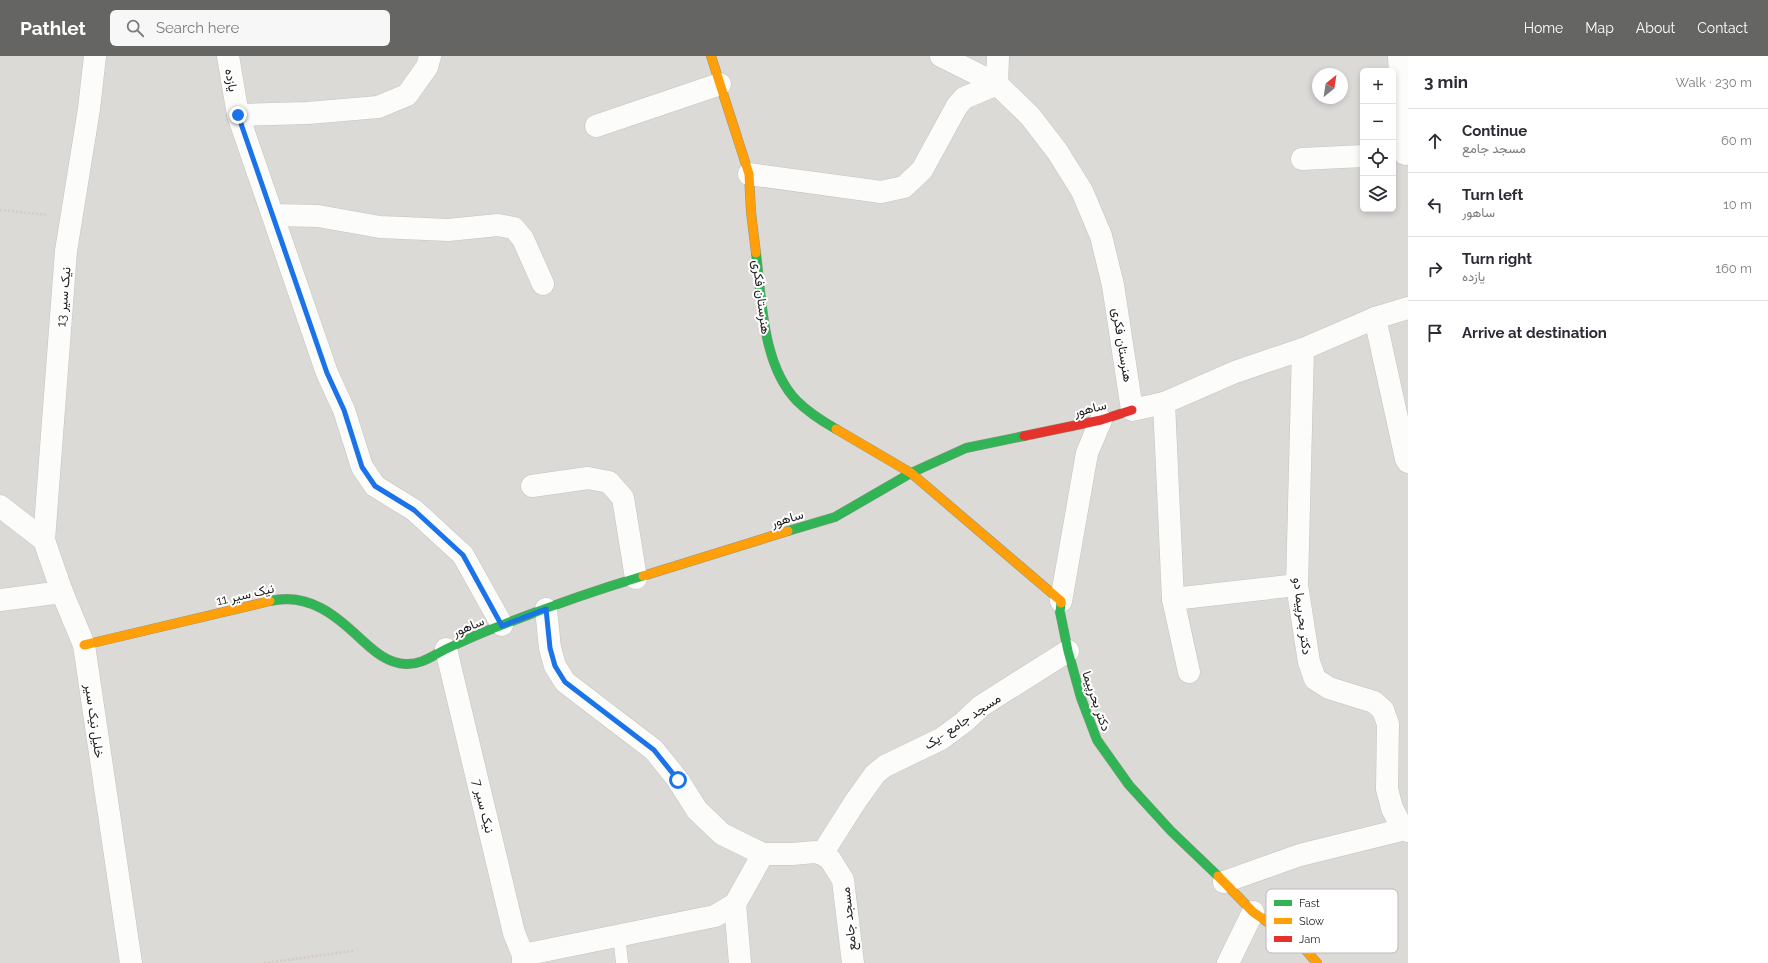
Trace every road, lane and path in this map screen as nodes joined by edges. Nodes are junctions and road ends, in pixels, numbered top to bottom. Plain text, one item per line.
1 (94, 56) edge
2 (228, 56) edge
3 (430, 56) edge
4 (711, 56) edge
5 (941, 56) edge
6 (998, 56) edge
7 (1399, 56) edge
8 (720, 84) junction
9 (997, 84) junction
10 (238, 115) junction
11 (596, 126) dead end
12 (1402, 154) edge
13 (1360, 156) edge
14 (1302, 159) dead end
15 (749, 174) junction
16 (0, 210) edge
17 (274, 215) junction
18 (72, 218) junction
19 (543, 284) dead end
20 (1408, 308) edge
21 (1375, 318) junction
22 (1303, 349) junction
23 (1164, 402) junction
24 (1132, 410) junction
25 (1100, 420) junction
26 (1408, 462) edge
27 (911, 473) junction
28 (532, 486) dead end
29 (0, 506) edge
30 (44, 540) junction
31 (636, 578) junction
32 (1297, 585) junction
33 (62, 592) junction
34 (1173, 599) junction
35 (0, 600) edge
36 (1061, 601) junction
37 (546, 609) junction
38 (502, 626) junction
39 (84, 645) junction
40 (446, 649) junction
41 (1068, 651) junction
42 (1188, 672) dead end
43 (1407, 830) edge
44 (763, 854) junction
45 (822, 854) junction
46 (1224, 882) junction
47 (735, 904) junction
48 (1253, 912) junction
49 (1266, 921) edge
50 (619, 934) junction
51 (353, 951) dead end
52 (1308, 953) edge
53 (523, 959) edge
54 (131, 963) edge
55 (264, 963) edge
56 (622, 963) edge
57 (740, 963) edge
58 (853, 963) edge
59 (1228, 963) edge
60 (1317, 963) edge

1 - 18 street, نیک سیر 13
2 - 10 street, یازده
3 - 10 street
4 - 8 street, هنرستان فکری
5 - 9 street, هنرستان فکری
6 - 9 street
7 - 12 street
8 - 11 street
8 - 15 street, هنرستان فکری
9 - 15 street
9 - 24 street, هنرستان فکری
10 - 17 street, یازده
13 - 14 street
15 - 27 street, هنرستان فکری
16 - 18 path
17 - 19 street
17 - 38 street, یازده
18 - 30 street, نیک سیر 13
20 - 21 street
21 - 22 street
21 - 26 street
22 - 23 street
22 - 32 street, دکتر بحرپیما دو
23 - 24 street
23 - 34 street
24 - 25 street, ساهور
25 - 27 street, ساهور
25 - 36 street
27 - 31 street, ساهور
27 - 36 street
28 - 31 street
29 - 30 street
30 - 33 street, خلیل نیک سیر
31 - 37 street, ساهور
32 - 34 street
32 - 43 street, دکتر بحرپیما دو
33 - 35 street
33 - 39 street, خلیل نیک سیر
34 - 42 street
36 - 41 street, دکتر بحرپیما
37 - 38 street, ساهور
37 - 44 street
38 - 40 street, ساهور
39 - 40 street, نیک سیر 11
39 - 54 street, خلیل نیک سیر
40 - 53 street, نیک سیر 7
41 - 45 street, مسجد جامع -یک
41 - 46 street, دکتر بحرپیما
43 - 46 street
44 - 45 street
44 - 47 street
45 - 58 street, مسجد جامع
46 - 48 street, دکتر بحرپیما
47 - 50 street
47 - 57 street
48 - 49 street, دکتر بحرپیما
48 - 59 street
50 - 53 street
50 - 56 lane
51 - 55 path
52 - 60 street, دکتر بحرپیما

